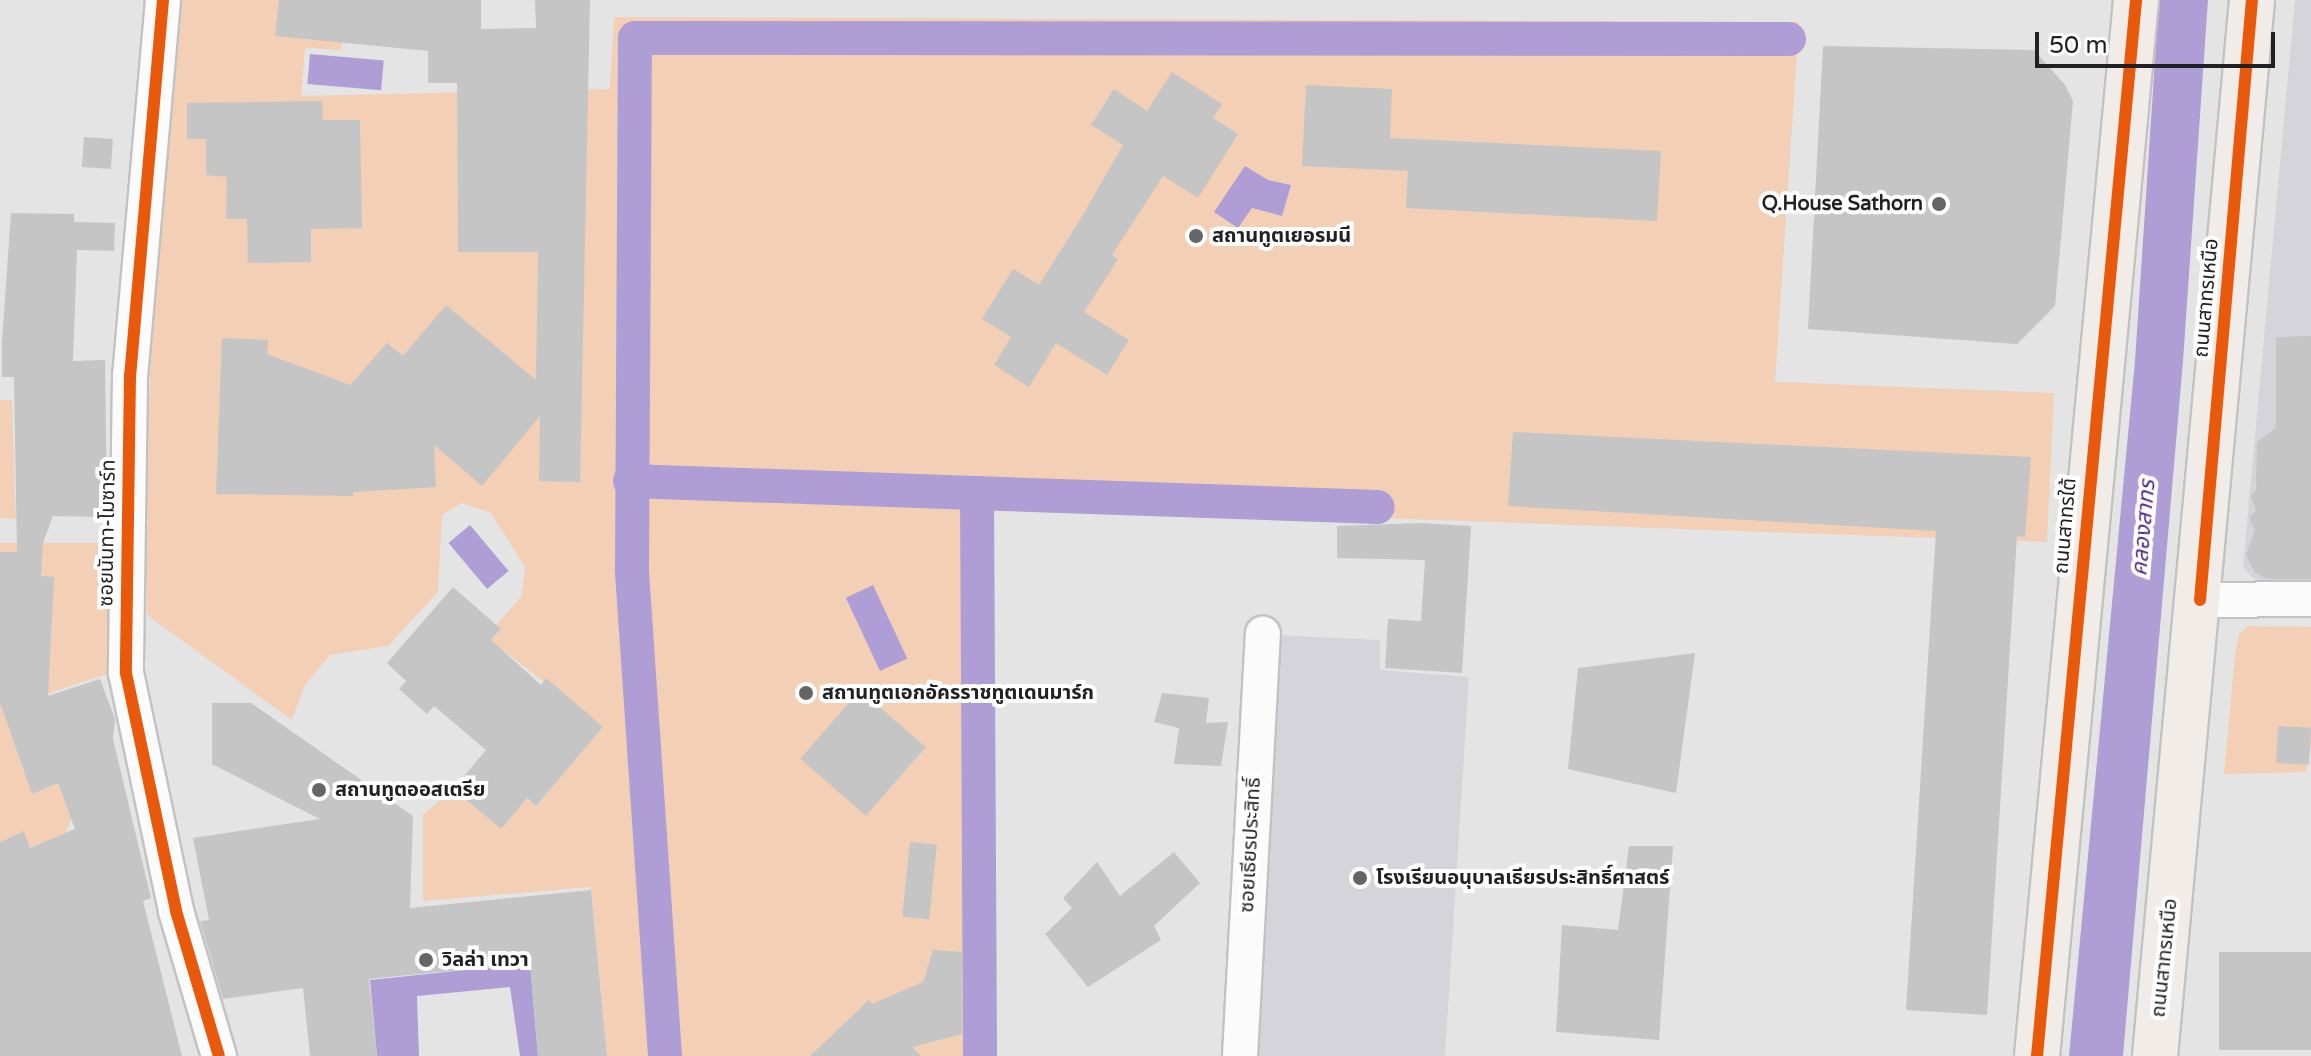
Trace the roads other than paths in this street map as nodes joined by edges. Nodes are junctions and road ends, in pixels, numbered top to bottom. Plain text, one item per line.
1 (163, 0) edge
2 (2136, 0) edge
3 (2252, 0) edge
4 (2311, 599) edge
5 (2200, 600) junction
6 (1263, 634) dead end
7 (219, 1056) edge
8 (1240, 1056) edge
9 (2037, 1056) edge
10 (2155, 1056) edge

1 - 7 street, ซอยนันทา-โมซาร์ท
2 - 9 main road, ถนนสาทรใต้
3 - 5 main road, ถนนสาทรเหนือ
4 - 5 street
5 - 10 main road, ถนนสาทรเหนือ
6 - 8 street, ซอยเธียรประสิทธิ์

